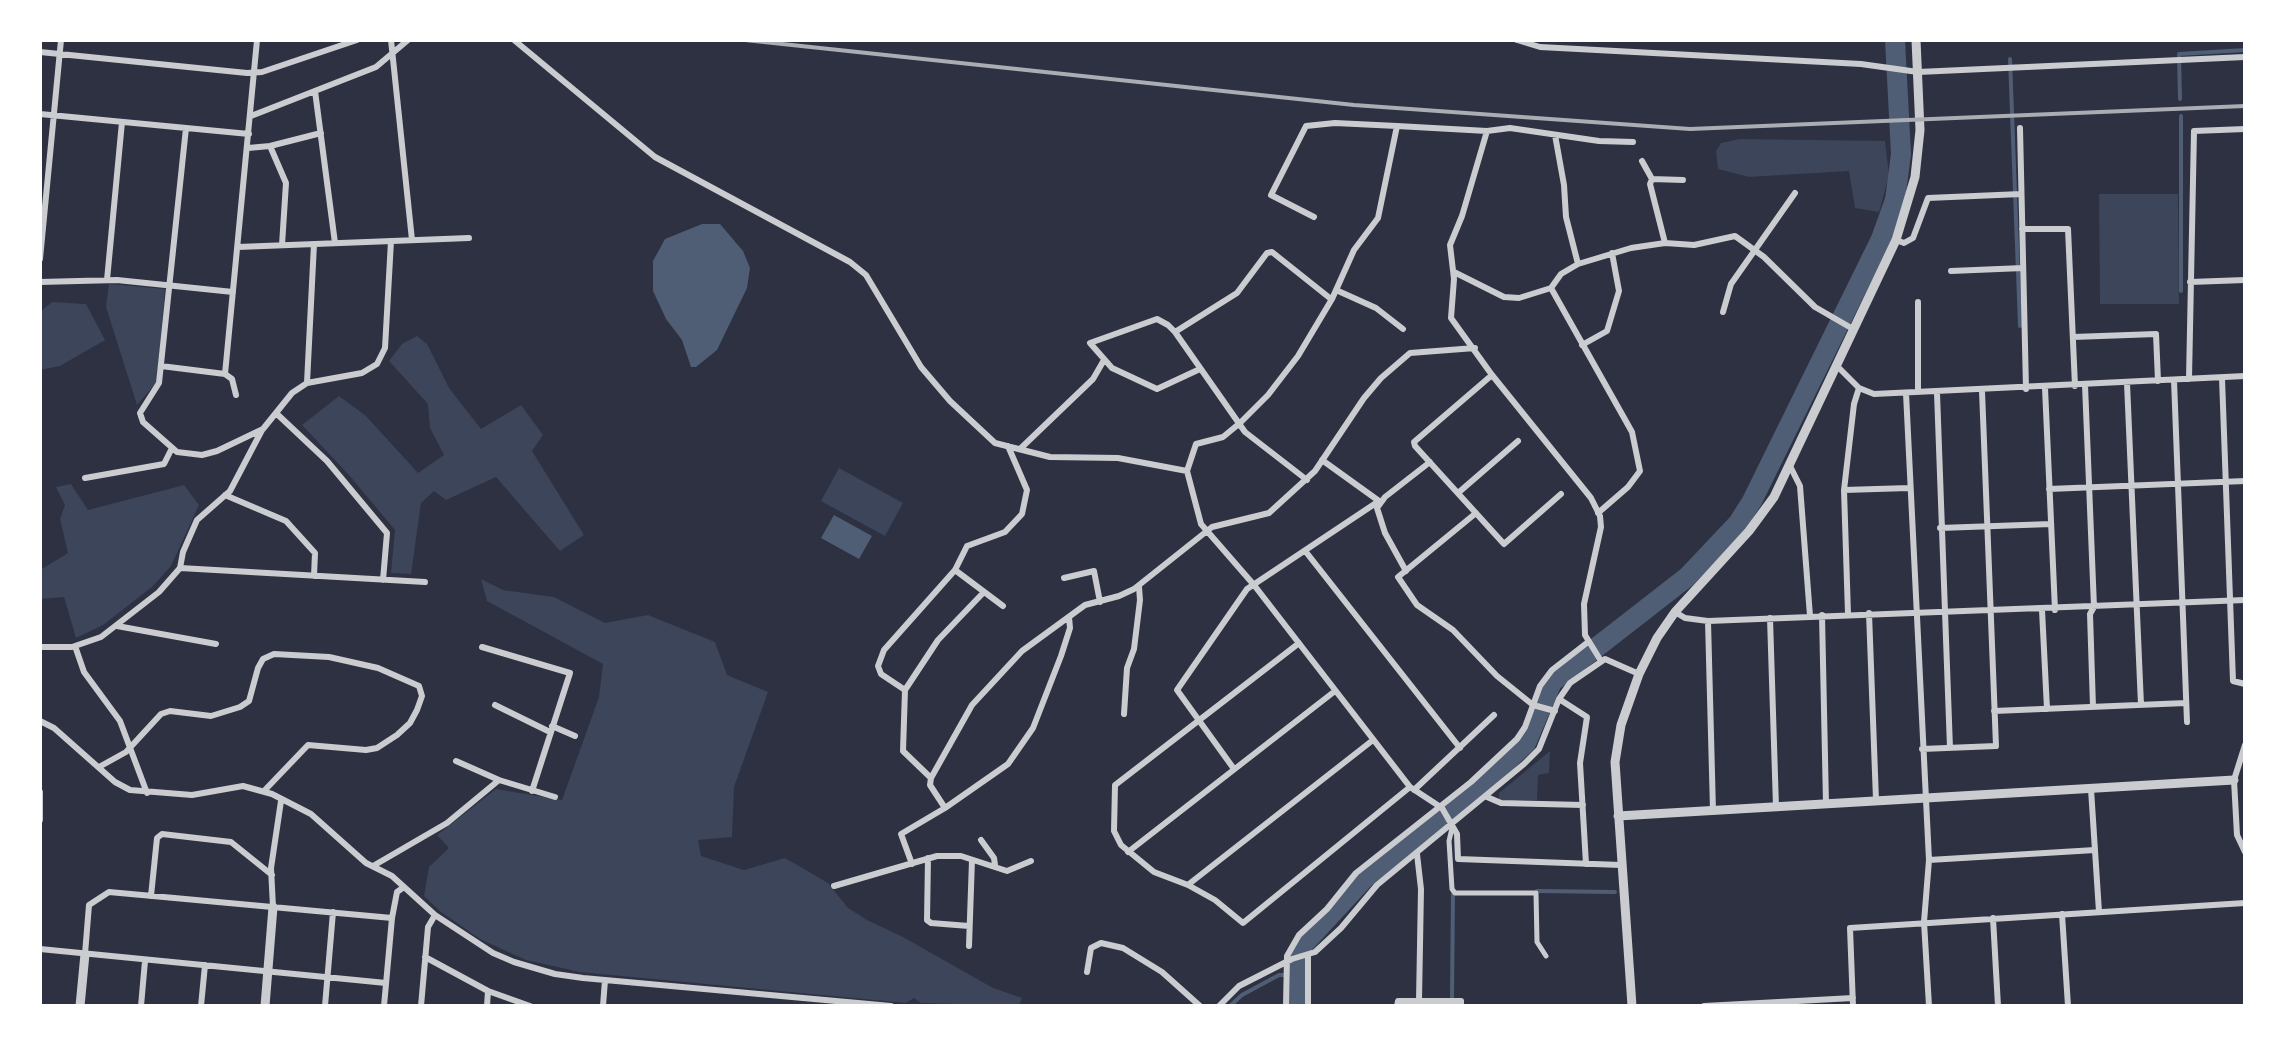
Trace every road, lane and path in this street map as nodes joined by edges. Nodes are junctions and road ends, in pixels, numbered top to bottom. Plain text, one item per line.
1 (61, 40) edge
2 (257, 40) edge
3 (357, 40) edge
4 (391, 40) edge
5 (408, 40) edge
6 (514, 40) edge
7 (1517, 40) edge
8 (1916, 40) edge
9 (40, 52) edge
10 (391, 53) junction
11 (60, 54) junction
12 (2245, 57) edge
13 (1912, 71) junction
14 (254, 73) junction
15 (316, 90) junction
16 (40, 114) edge
17 (54, 116) junction
18 (251, 116) junction
19 (122, 122) junction
20 (1396, 126) junction
21 (186, 128) junction
22 (2020, 128) dead end
23 (2245, 129) edge
24 (1487, 131) junction
25 (321, 133) junction
26 (249, 134) junction
27 (1555, 134) junction
28 (1632, 142) dead end
29 (270, 146) junction
30 (248, 148) junction
31 (1642, 161) dead end
32 (1652, 179) junction
33 (1683, 180) dead end
34 (1795, 193) dead end
35 (2021, 194) junction
36 (1314, 217) dead end
37 (2022, 229) junction
38 (469, 238) dead end
39 (412, 240) junction
40 (1896, 240) junction
41 (391, 241) junction
42 (335, 243) junction
43 (1665, 243) junction
44 (314, 244) junction
45 (282, 246) junction
46 (238, 247) junction
47 (1754, 250) junction
48 (1612, 253) junction
49 (40, 259) edge
50 (1578, 264) junction
51 (2023, 268) junction
52 (1951, 271) dead end
53 (1454, 272) junction
54 (106, 280) junction
55 (2245, 280) edge
56 (40, 282) edge
57 (2190, 282) junction
58 (170, 286) junction
59 (1551, 288) junction
60 (1336, 290) junction
61 (234, 292) junction
62 (1332, 299) junction
63 (1918, 302) dead end
64 (1723, 312) dead end
65 (1403, 329) dead end
66 (1853, 329) junction
67 (1175, 332) junction
68 (2073, 337) junction
69 (1582, 345) junction
70 (1475, 348) junction
71 (1104, 360) junction
72 (161, 366) junction
73 (1836, 366) junction
74 (1200, 369) junction
75 (225, 374) junction
76 (1492, 375) junction
77 (2245, 376) edge
78 (2222, 378) junction
79 (2189, 379) junction
80 (2174, 380) junction
81 (2158, 381) junction
82 (307, 383) junction
83 (2127, 383) junction
84 (2075, 386) junction
85 (2085, 386) junction
86 (1859, 388) junction
87 (2045, 388) junction
88 (2026, 389) junction
89 (1982, 391) junction
90 (1918, 392) junction
91 (1906, 393) junction
92 (1937, 393) junction
93 (236, 395) dead end
94 (278, 414) junction
95 (1240, 423) junction
96 (263, 429) junction
97 (1518, 441) dead end
98 (1008, 446) junction
99 (172, 448) junction
100 (1020, 449) junction
101 (1322, 460) junction
102 (1430, 462) junction
103 (1790, 466) junction
104 (1187, 471) junction
105 (85, 478) dead end
106 (1307, 480) junction
107 (2227, 481) junction
108 (2245, 481) edge
109 (2179, 484) junction
110 (2132, 485) junction
111 (1910, 488) junction
112 (2089, 488) junction
113 (2049, 489) junction
114 (1844, 490) junction
115 (1458, 493) junction
116 (1561, 494) dead end
117 (225, 495) junction
118 (1379, 502) junction
119 (1476, 513) junction
120 (1598, 513) junction
121 (2051, 524) junction
122 (1986, 526) junction
123 (1940, 528) junction
124 (1207, 531) junction
125 (1306, 552) junction
126 (180, 568) junction
127 (955, 570) junction
128 (1406, 571) junction
129 (314, 576) junction
130 (1064, 578) dead end
131 (382, 580) junction
132 (425, 582) dead end
133 (1254, 584) junction
134 (1138, 586) junction
135 (983, 593) junction
136 (2245, 600) edge
137 (2232, 601) junction
138 (1100, 602) junction
139 (2183, 603) junction
140 (2137, 605) junction
141 (1003, 606) dead end
142 (2094, 607) junction
143 (2042, 610) junction
144 (2055, 610) junction
145 (1675, 612) junction
146 (1990, 612) junction
147 (1870, 613) junction
148 (1915, 613) junction
149 (1848, 614) junction
150 (1944, 614) junction
151 (1822, 615) junction
152 (1069, 616) junction
153 (1810, 616) junction
154 (1770, 618) junction
155 (1708, 620) junction
156 (117, 626) junction
157 (1298, 643) junction
158 (1589, 643) junction
159 (216, 644) dead end
160 (76, 646) junction
161 (40, 647) edge
162 (482, 647) dead end
163 (1600, 659) junction
164 (1639, 674) junction
165 (2245, 684) edge
166 (905, 690) junction
167 (1335, 691) junction
168 (1559, 699) junction
169 (2186, 703) junction
170 (1533, 704) junction
171 (495, 705) dead end
172 (2141, 705) junction
173 (2093, 707) junction
174 (2047, 709) junction
175 (1555, 711) junction
176 (1994, 711) junction
177 (1124, 714) dead end
178 (1494, 715) dead end
179 (1198, 720) junction
180 (40, 721) edge
181 (2188, 722) dead end
182 (551, 729) junction
183 (575, 736) dead end
184 (1372, 740) junction
185 (2245, 745) edge
186 (131, 747) junction
187 (1460, 748) junction
188 (1922, 748) junction
189 (1950, 748) junction
190 (456, 761) dead end
191 (99, 767) junction
192 (1234, 770) junction
193 (931, 778) junction
194 (499, 780) junction
195 (2234, 780) junction
196 (1412, 788) junction
197 (2091, 789) junction
198 (264, 791) junction
199 (532, 791) junction
200 (40, 792) edge
201 (147, 792) junction
202 (555, 797) dead end
203 (1487, 797) junction
204 (1924, 798) junction
205 (281, 800) junction
206 (1876, 800) junction
207 (1826, 804) junction
208 (1583, 805) junction
209 (1440, 807) junction
210 (1776, 807) junction
211 (945, 808) junction
212 (1714, 812) junction
213 (1618, 816) junction
214 (40, 820) edge
215 (1453, 826) junction
216 (981, 840) dead end
217 (2095, 850) junction
218 (1128, 852) junction
219 (2245, 852) edge
220 (1417, 854) junction
221 (928, 858) junction
222 (972, 860) junction
223 (1031, 860) dead end
224 (1928, 860) junction
225 (912, 864) junction
226 (1586, 864) junction
227 (994, 865) junction
228 (1621, 865) junction
229 (372, 866) junction
230 (272, 875) junction
231 (1188, 884) junction
232 (834, 886) dead end
233 (405, 887) junction
234 (151, 896) junction
235 (2245, 903) edge
236 (273, 907) junction
237 (333, 912) junction
238 (2099, 912) junction
239 (2062, 914) junction
240 (435, 915) junction
241 (392, 918) junction
242 (1993, 918) junction
243 (1924, 922) junction
244 (969, 926) junction
245 (968, 946) dead end
246 (40, 949) edge
247 (85, 954) junction
248 (1308, 956) junction
249 (1546, 956) dead end
250 (425, 957) junction
251 (145, 961) junction
252 (1286, 962) junction
253 (204, 965) junction
254 (268, 970) junction
255 (1086, 972) dead end
256 (328, 976) junction
257 (605, 980) junction
258 (386, 982) junction
259 (488, 991) junction
260 (754, 994) junction
261 (1419, 1001) junction
262 (1853, 1002) edge
263 (80, 1006) edge
264 (141, 1006) edge
265 (201, 1006) edge
266 (265, 1006) edge
267 (325, 1006) edge
268 (384, 1006) edge
269 (421, 1006) edge
270 (487, 1006) edge
271 (530, 1006) edge
272 (603, 1006) edge
273 (753, 1006) edge
274 (892, 1006) edge
275 (1200, 1006) edge
276 (1219, 1006) edge
277 (1286, 1006) edge
278 (1308, 1006) edge
279 (1398, 1006) edge
280 (1462, 1006) edge
281 (1632, 1006) edge
282 (1704, 1006) edge
283 (1929, 1006) edge
284 (1998, 1006) edge
285 (2068, 1006) edge

1 - 11 street
2 - 14 street
3 - 14 street
4 - 10 street
5 - 10 street
6 - 98 street
7 - 13 street
8 - 13 street
9 - 11 street
10 - 15 street
10 - 39 street
11 - 14 street
11 - 17 street
12 - 13 street
13 - 40 street
14 - 18 street
15 - 18 street
15 - 25 street
16 - 17 street
17 - 19 street
17 - 49 street
18 - 26 street
19 - 21 street
19 - 54 street
20 - 24 street
20 - 36 street
20 - 60 street
21 - 26 street
21 - 58 street
22 - 35 street
23 - 57 street
24 - 27 street
24 - 53 street
25 - 29 street
25 - 42 street
26 - 30 street
27 - 28 street
27 - 50 street
29 - 30 street
29 - 45 street
30 - 46 street
31 - 32 street
32 - 33 street
32 - 43 street
34 - 47 street
35 - 37 street
35 - 40 street
37 - 51 street
37 - 68 street
38 - 39 street
39 - 41 street
40 - 66 street
41 - 42 street
41 - 82 street
42 - 44 street
43 - 47 street
43 - 48 street
44 - 45 street
44 - 82 street
45 - 46 street
46 - 61 street
47 - 64 street
47 - 66 street
48 - 50 street
48 - 69 street
50 - 59 street
51 - 52 street
51 - 88 street
53 - 59 street
53 - 70 street
54 - 56 street
54 - 58 street
55 - 57 street
57 - 79 street
58 - 61 street
58 - 72 street
59 - 69 street
60 - 62 street
60 - 65 street
61 - 75 street
62 - 67 street
62 - 95 street
63 - 90 street
66 - 73 street
67 - 71 street
67 - 74 street
68 - 81 street
68 - 84 street
69 - 120 street
70 - 76 street
70 - 101 street
71 - 74 street
71 - 100 street
72 - 75 street
72 - 99 street
73 - 86 street
73 - 103 street
74 - 95 street
75 - 93 street
76 - 102 street
76 - 120 street
77 - 78 street
78 - 79 street
78 - 107 street
79 - 80 street
80 - 81 street
80 - 109 street
81 - 83 street
82 - 94 street
83 - 85 street
83 - 110 street
84 - 85 street
84 - 87 street
85 - 112 street
86 - 91 street
86 - 114 street
87 - 88 street
87 - 113 street
88 - 89 street
89 - 92 street
89 - 122 street
90 - 91 street
90 - 92 street
91 - 111 street
92 - 123 street
94 - 96 street
94 - 131 street
95 - 104 street
95 - 106 street
96 - 99 street
96 - 117 street
97 - 115 street
98 - 100 street
98 - 127 street
99 - 105 street
100 - 104 street
101 - 106 street
101 - 118 street
102 - 115 street
102 - 118 street
103 - 145 street
103 - 153 street
104 - 124 street
106 - 124 street
107 - 108 street
107 - 109 street
107 - 137 street
109 - 110 street
109 - 139 street
110 - 112 street
110 - 140 street
111 - 114 street
111 - 148 street
112 - 113 street
112 - 142 street
113 - 121 street
114 - 149 street
115 - 119 street
116 - 119 street
117 - 126 street
117 - 129 street
118 - 125 street
118 - 128 street
119 - 128 street
120 - 158 street
121 - 122 street
121 - 144 street
122 - 123 street
122 - 146 street
123 - 150 street
124 - 133 street
124 - 134 street
125 - 133 street
125 - 187 street
126 - 129 street
126 - 156 street
127 - 135 street
127 - 166 street
128 - 170 street
129 - 131 street
130 - 138 street
131 - 132 street
133 - 157 street
133 - 179 street
134 - 138 street
134 - 177 street
135 - 141 street
135 - 166 street
136 - 137 street
137 - 139 street
137 - 165 street
138 - 152 street
139 - 140 street
139 - 169 street
140 - 142 street
140 - 172 street
142 - 144 street
142 - 173 street
143 - 144 street
143 - 146 street
143 - 174 street
145 - 155 street
145 - 164 street
146 - 150 street
146 - 176 street
147 - 148 street
147 - 149 street
147 - 206 street
148 - 150 street
148 - 188 street
149 - 151 street
150 - 189 street
151 - 153 street
151 - 207 street
152 - 193 street
152 - 211 street
153 - 154 street
154 - 155 street
154 - 210 street
155 - 212 street
156 - 159 street
156 - 160 street
157 - 167 street
157 - 179 street
158 - 163 street
158 - 170 street
160 - 161 street
160 - 186 street
162 - 182 street
163 - 164 street
163 - 168 street
164 - 213 street
166 - 193 street
167 - 184 street
167 - 192 street
168 - 175 street
168 - 208 street
169 - 172 street
169 - 181 street
170 - 175 street
170 - 209 street
171 - 182 street
172 - 173 street
173 - 174 street
174 - 176 street
175 - 203 street
176 - 189 street
178 - 187 street
179 - 192 street
179 - 218 street
180 - 191 street
182 - 183 street
182 - 199 street
184 - 196 street
184 - 231 street
185 - 195 street
186 - 191 street
186 - 198 street
186 - 201 street
187 - 196 street
188 - 189 street
188 - 204 street
190 - 194 street
191 - 201 street
192 - 218 street
193 - 211 street
194 - 199 street
194 - 229 street
195 - 197 street
195 - 219 street
196 - 209 street
196 - 231 street
197 - 204 street
197 - 217 street
198 - 201 street
198 - 205 street
199 - 202 street
200 - 214 street
203 - 208 street
203 - 215 street
204 - 206 street
204 - 224 street
205 - 229 street
205 - 230 street
206 - 207 street
207 - 210 street
208 - 226 street
209 - 215 street
209 - 252 street
210 - 212 street
211 - 225 street
212 - 213 street
213 - 228 street
215 - 220 street
215 - 226 street
215 - 249 street
216 - 227 street
217 - 224 street
217 - 238 street
218 - 231 street
220 - 248 street
220 - 261 street
221 - 222 street
221 - 225 street
221 - 244 street
222 - 227 street
222 - 244 street
223 - 227 street
224 - 243 street
225 - 232 street
226 - 228 street
228 - 281 street
229 - 233 street
230 - 234 street
230 - 236 street
233 - 240 street
233 - 241 street
234 - 236 street
234 - 247 street
235 - 238 street
236 - 237 street
236 - 254 street
237 - 241 street
237 - 256 street
238 - 239 street
239 - 242 street
239 - 285 street
240 - 250 street
240 - 257 street
241 - 258 street
242 - 243 street
242 - 284 street
243 - 262 street
243 - 283 street
244 - 245 street
246 - 247 street
247 - 251 street
247 - 263 street
248 - 252 street
248 - 278 street
250 - 259 street
250 - 269 street
251 - 253 street
251 - 264 street
252 - 276 street
252 - 277 street
253 - 254 street
253 - 265 street
254 - 256 street
254 - 266 street
255 - 275 street
256 - 258 street
256 - 267 street
257 - 260 street
257 - 272 street
258 - 268 street
259 - 270 street
259 - 271 street
260 - 273 street
260 - 274 street
261 - 279 street
261 - 280 street
262 - 282 street

